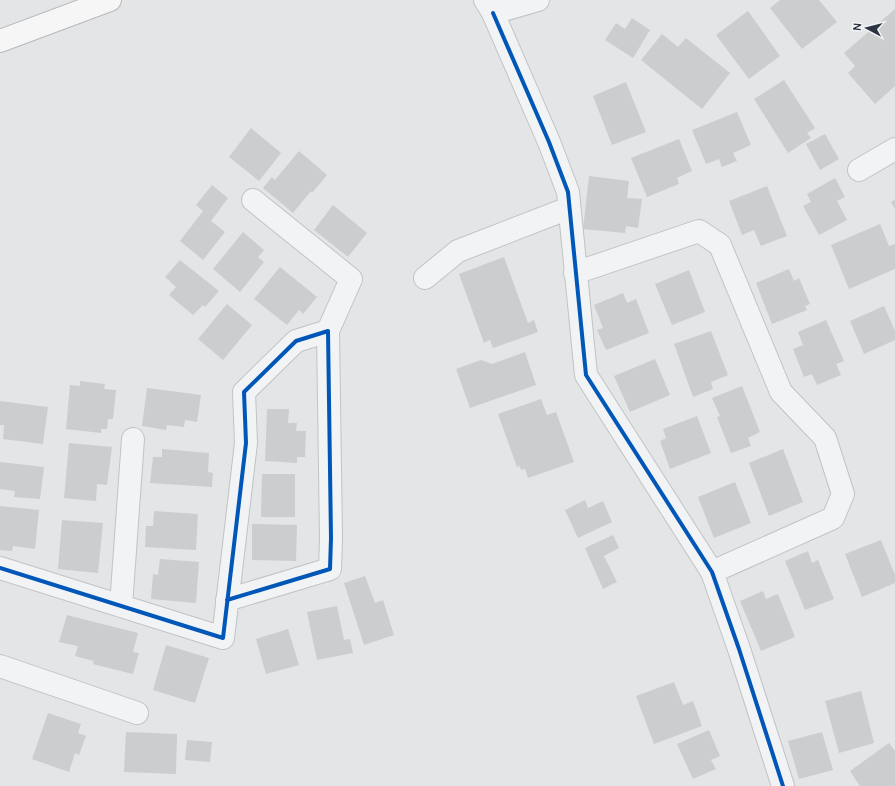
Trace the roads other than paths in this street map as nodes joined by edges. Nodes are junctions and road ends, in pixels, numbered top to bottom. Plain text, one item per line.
1 (110, 0) edge
2 (538, 0) edge
3 (489, 6) edge
4 (0, 42) edge
5 (895, 149) edge
6 (859, 170) dead end
7 (253, 200) dead end
8 (569, 208) junction
9 (575, 273) junction
10 (425, 278) dead end
11 (328, 331) junction
12 (133, 439) dead end
13 (0, 568) edge
14 (712, 572) junction
15 (227, 600) junction
16 (121, 606) junction
17 (0, 666) edge
18 (136, 713) dead end
19 (783, 786) edge

1 - 4 highway
2 - 3 street
3 - 8 street
5 - 6 street
7 - 11 street
8 - 9 street
8 - 10 street
9 - 14 street
9 - 14 street
11 - 15 street
11 - 15 street
12 - 16 street
13 - 16 street
14 - 19 street
15 - 16 street
17 - 18 street

